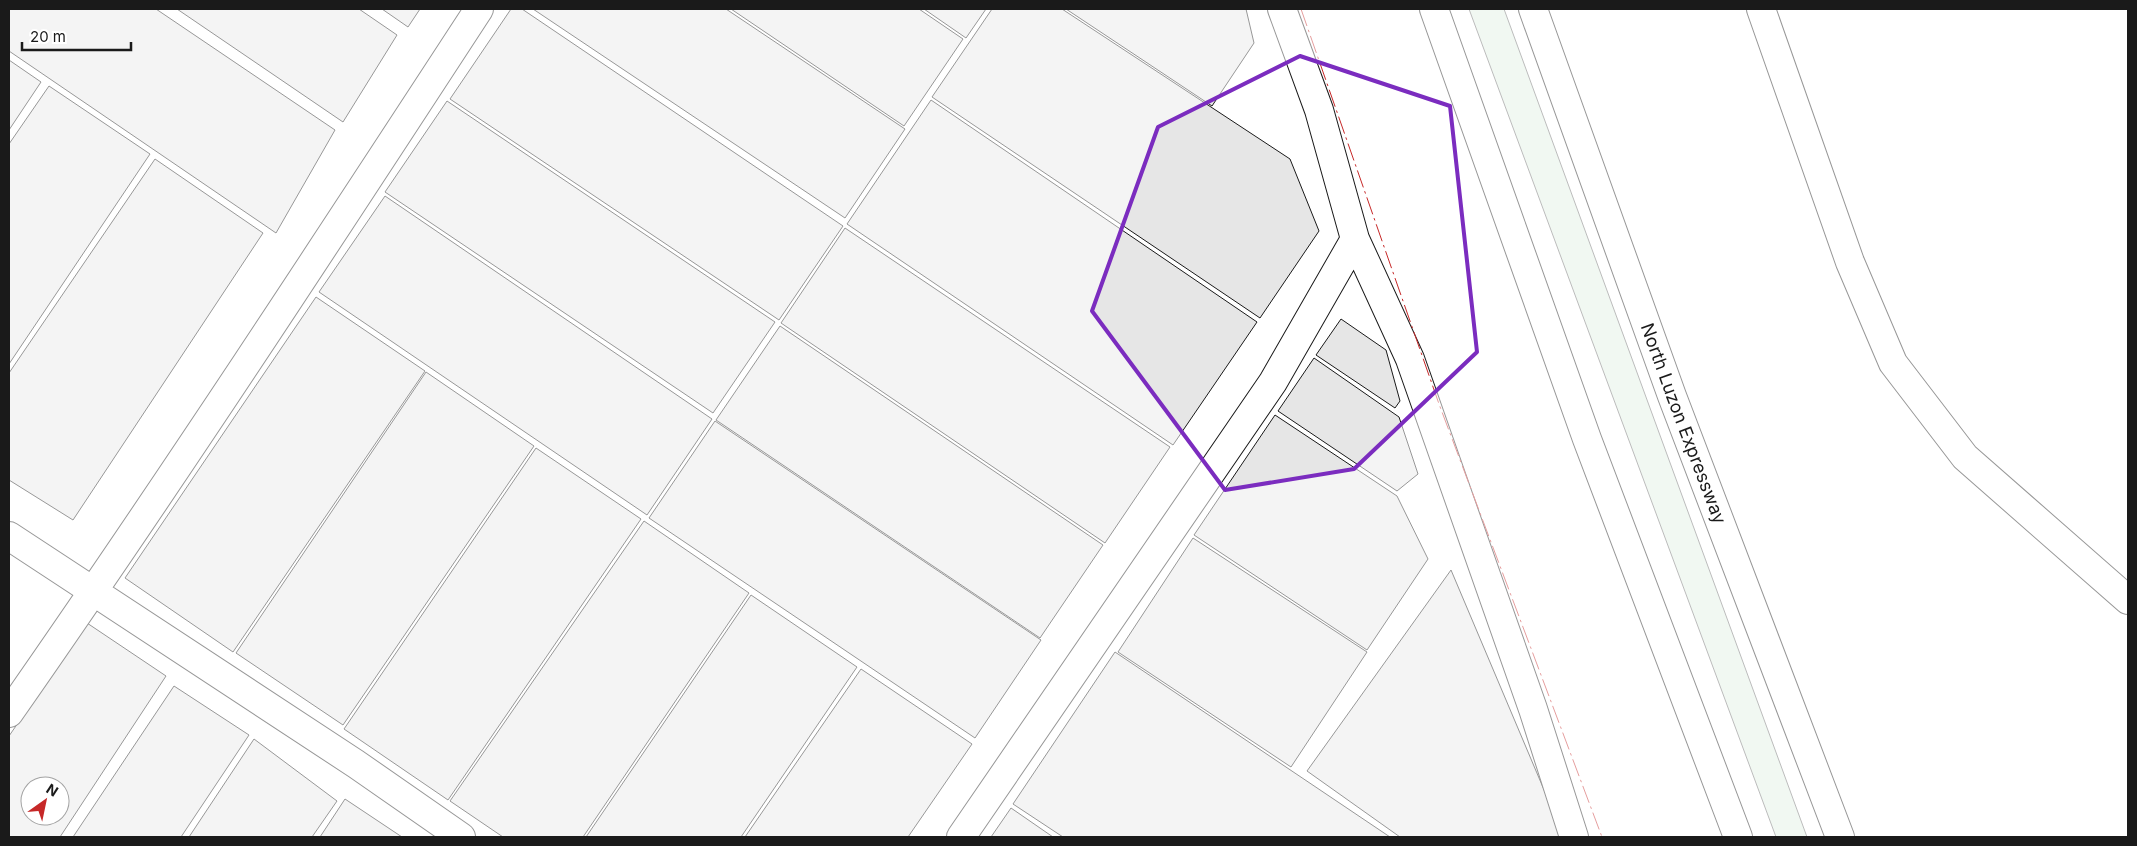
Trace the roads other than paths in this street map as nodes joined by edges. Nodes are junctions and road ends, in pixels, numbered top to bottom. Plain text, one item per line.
1 (479, 9) edge
2 (1282, 9) edge
3 (1434, 9) edge
4 (1533, 9) edge
5 (1760, 9) edge
6 (1355, 239) junction
7 (9, 536) edge
8 (93, 592) junction
9 (2128, 600) edge
10 (9, 713) edge
11 (461, 837) edge
12 (961, 837) edge
13 (1574, 837) edge
14 (1738, 837) edge
15 (1840, 837) edge

1 - 8 main road
2 - 6 main road
3 - 14 main road
4 - 15 main road, North Luzon Expressway
5 - 9 main road
6 - 12 main road
6 - 13 main road
7 - 8 main road
8 - 10 main road
8 - 11 main road

